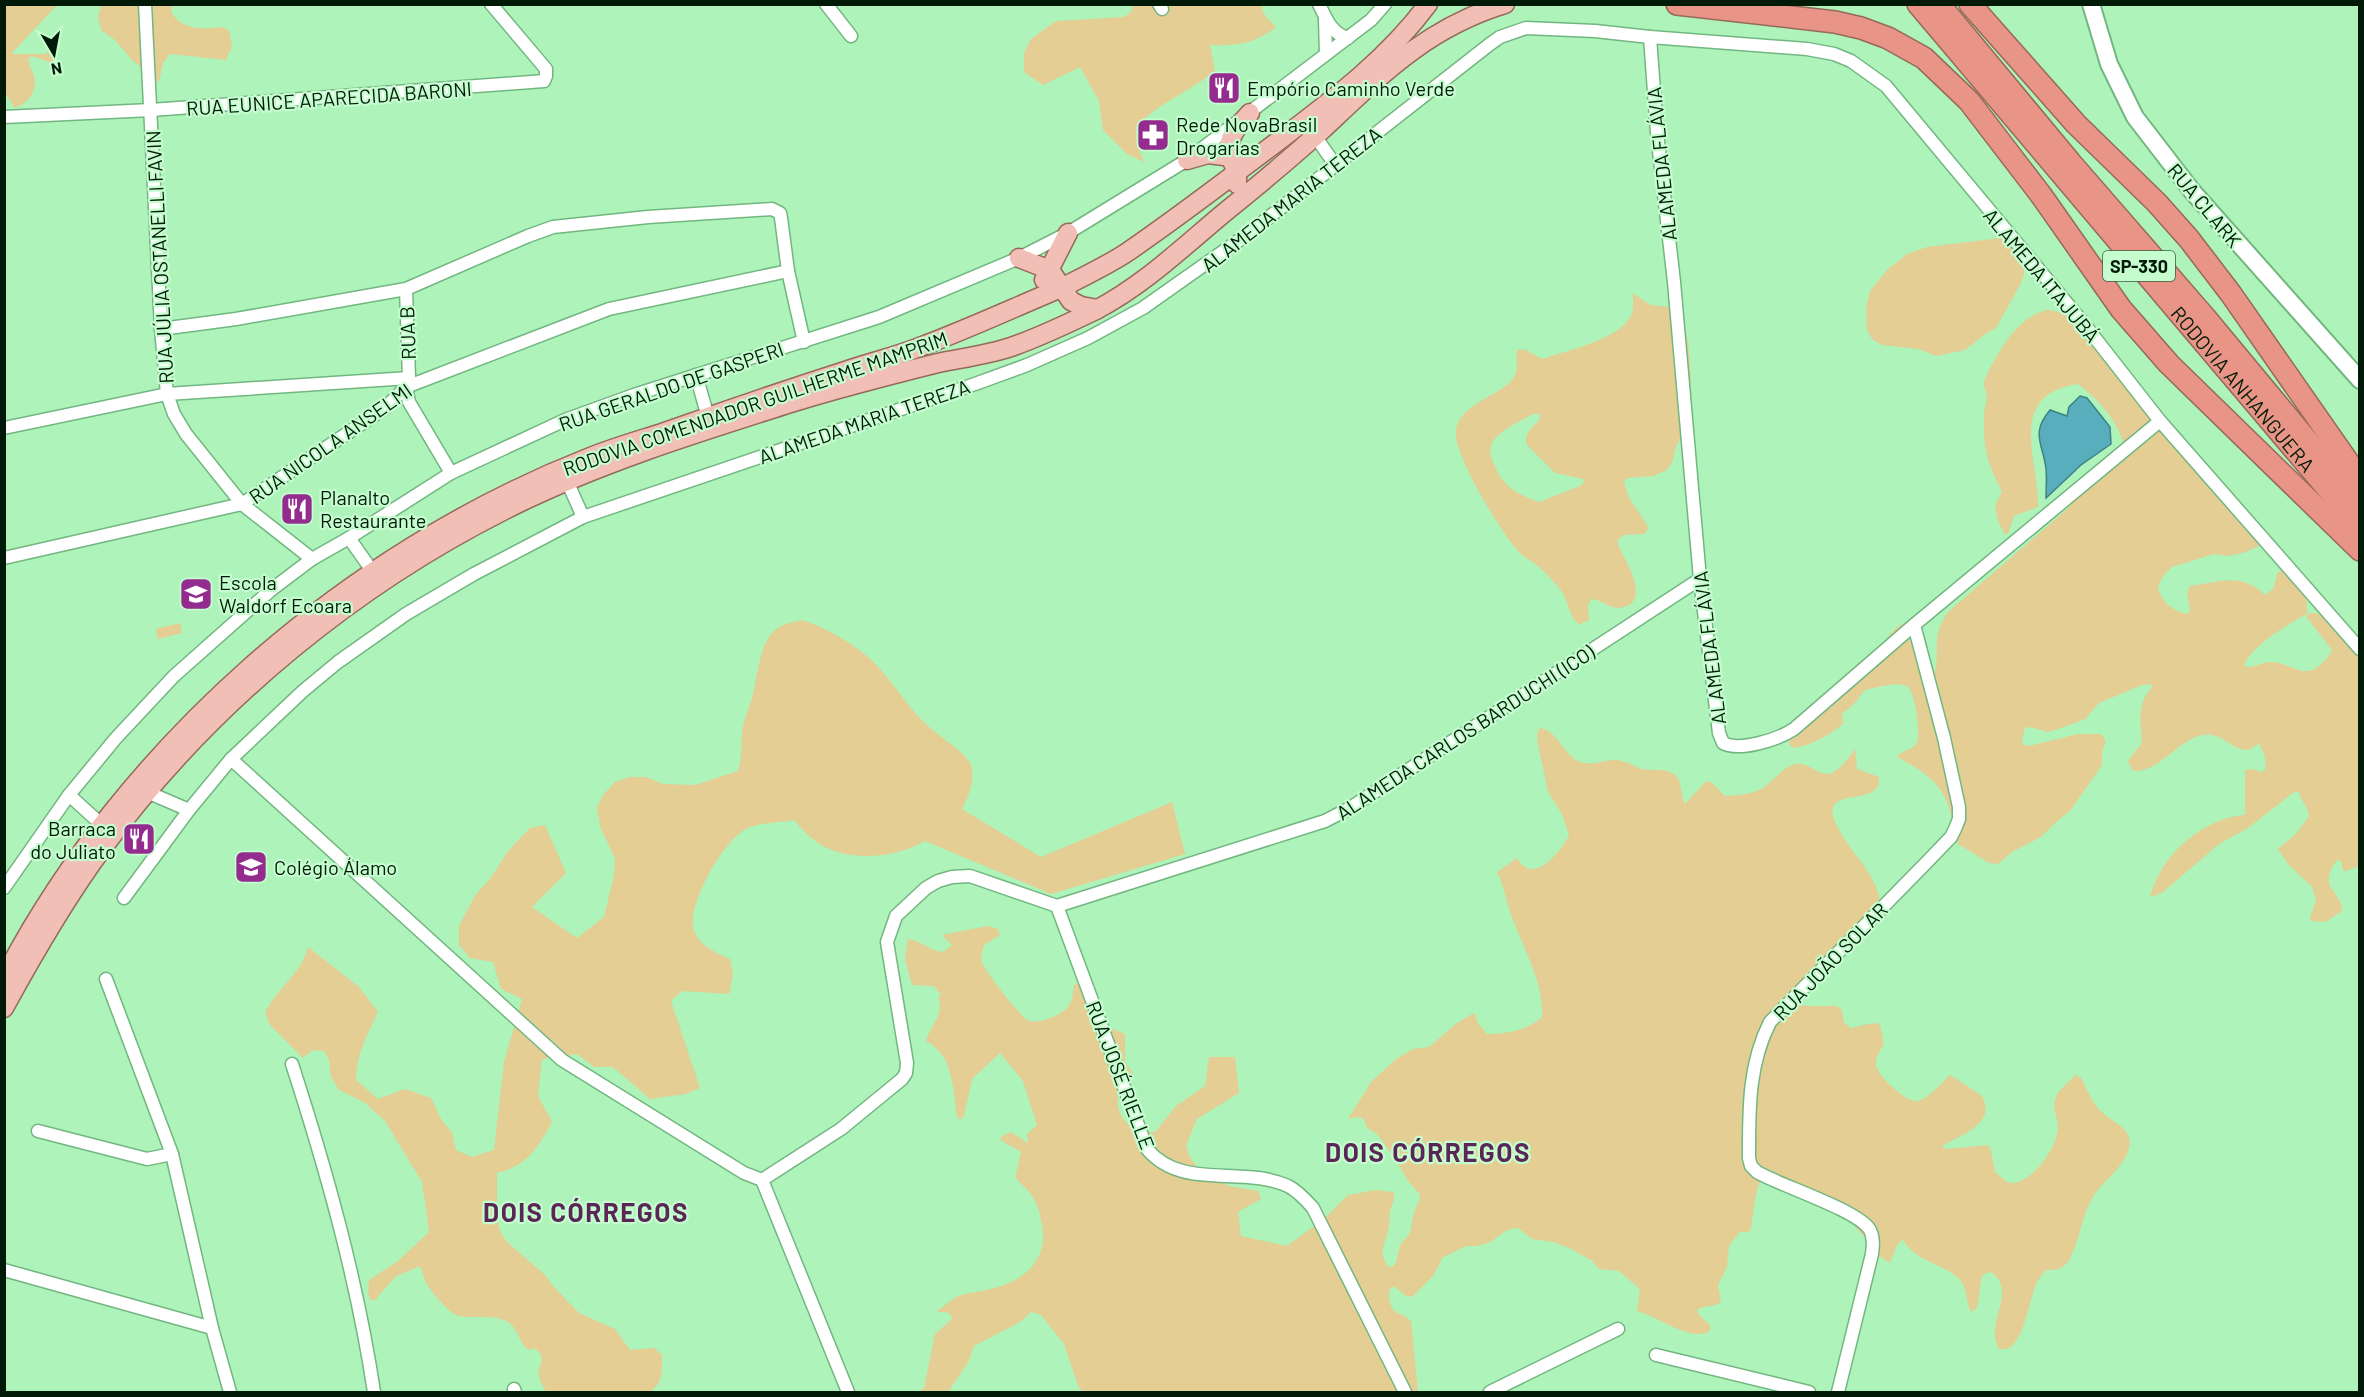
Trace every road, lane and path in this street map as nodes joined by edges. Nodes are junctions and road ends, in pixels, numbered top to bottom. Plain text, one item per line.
1 (144, 4) edge
2 (491, 4) edge
3 (826, 4) edge
4 (1385, 4) edge
5 (1418, 4) edge
6 (1428, 4) edge
7 (1504, 4) edge
8 (1677, 4) edge
9 (1918, 4) edge
10 (1939, 4) edge
11 (1970, 4) edge
12 (2091, 4) edge
13 (1321, 10) edge
14 (1404, 34) junction
15 (851, 36) dead end
16 (1650, 37) junction
17 (1348, 38) junction
18 (1326, 54) junction
19 (151, 110) junction
20 (1250, 114) junction
21 (4, 117) edge
22 (1315, 136) junction
23 (1187, 160) junction
24 (1234, 165) junction
25 (1336, 166) junction
26 (1228, 209) junction
27 (1068, 233) junction
28 (1019, 258) junction
29 (1050, 270) junction
30 (788, 271) junction
31 (1062, 288) junction
32 (406, 290) junction
33 (1030, 301) junction
34 (1098, 309) junction
35 (1078, 318) junction
36 (161, 329) junction
37 (1088, 338) junction
38 (804, 342) junction
39 (696, 375) junction
40 (2360, 380) edge
41 (408, 382) junction
42 (167, 394) junction
43 (708, 417) junction
44 (2160, 421) junction
45 (4, 428) edge
46 (451, 473) junction
47 (2360, 479) edge
48 (567, 481) junction
49 (242, 504) junction
50 (2360, 504) edge
51 (584, 517) junction
52 (2360, 527) edge
53 (349, 538) junction
54 (2360, 550) edge
55 (4, 558) edge
56 (312, 559) junction
57 (373, 572) junction
58 (1700, 579) junction
59 (1914, 626) junction
60 (2360, 649) edge
61 (231, 759) junction
62 (147, 792) junction
63 (69, 795) junction
64 (189, 810) junction
65 (102, 825) junction
66 (4, 888) edge
67 (124, 898) dead end
68 (1057, 906) junction
69 (4, 978) edge
70 (106, 979) dead end
71 (4, 1008) edge
72 (292, 1064) dead end
73 (38, 1131) dead end
74 (172, 1154) junction
75 (762, 1180) junction
76 (4, 1270) edge
77 (212, 1328) junction
78 (1618, 1329) dead end
79 (1656, 1355) dead end
80 (230, 1392) edge
81 (374, 1392) edge
82 (848, 1392) edge
83 (1405, 1392) edge
84 (1490, 1392) edge
85 (1809, 1392) edge
86 (1838, 1392) edge

1 - 19 street, RUA JÚLIA OSTANELLI FAVIN
2 - 19 street, RUA EUNICE APARECIDA BARONI
3 - 15 street
4 - 17 street, RUA GERALDO DE GASPERI
5 - 14 street
6 - 14 main road
7 - 22 main road, RODOVIA COMENDADOR GUILHERME MAMPRIM
8 - 54 highway
9 - 52 highway, RODOVIA ANHANGUERA / SP-330
10 - 50 highway, RODOVIA ANHANGUERA / SP-330
11 - 47 highway
12 - 40 street, RUA CLARK
13 - 17 street
13 - 18 street
14 - 24 main road
16 - 25 street, ALAMEDA MARIA TEREZA
16 - 44 street, ALAMEDA ITAJUBÁ
16 - 58 street, ALAMEDA FLÁVIA
17 - 18 street, RUA GERALDO DE GASPERI
18 - 20 street, RUA GERALDO DE GASPERI
19 - 21 street, RUA EUNICE APARECIDA BARONI
19 - 36 street, RUA JÚLIA OSTANELLI FAVIN
20 - 23 street, RUA GERALDO DE GASPERI
20 - 24 main road
22 - 25 street
22 - 26 main road, RODOVIA COMENDADOR GUILHERME MAMPRIM
23 - 24 main road
23 - 27 street, RUA GERALDO DE GASPERI
24 - 26 main road
24 - 31 main road, RODOVIA COMENDADOR GUILHERME MAMPRIM
25 - 37 street, ALAMEDA MARIA TEREZA
26 - 34 main road, RODOVIA COMENDADOR GUILHERME MAMPRIM
27 - 28 street, RUA GERALDO DE GASPERI
27 - 29 main road
28 - 29 main road
28 - 38 street, RUA GERALDO DE GASPERI
29 - 31 main road
29 - 33 main road
30 - 32 street
30 - 38 street
30 - 41 street, RUA NICOLA ANSELMI
31 - 33 main road, RODOVIA COMENDADOR GUILHERME MAMPRIM
31 - 34 main road
32 - 36 street
32 - 41 street, RUA B
33 - 43 main road, RODOVIA COMENDADOR GUILHERME MAMPRIM
34 - 35 main road, RODOVIA COMENDADOR GUILHERME MAMPRIM
35 - 37 street
35 - 48 main road, RODOVIA COMENDADOR GUILHERME MAMPRIM
36 - 42 street, RUA JÚLIA OSTANELLI FAVIN
37 - 51 street, ALAMEDA MARIA TEREZA
38 - 39 street, RUA GERALDO DE GASPERI
39 - 43 street
39 - 46 street, RUA GERALDO DE GASPERI
41 - 42 street
41 - 46 street, RUA B
41 - 49 street, RUA NICOLA ANSELMI
42 - 45 street
42 - 49 street, RUA JÚLIA OSTANELLI FAVIN
43 - 57 main road, RODOVIA COMENDADOR GUILHERME MAMPRIM
44 - 59 street, ALAMEDA FLÁVIA
44 - 60 street, ALAMEDA ITAJUBÁ
46 - 53 street, RUA GERALDO DE GASPERI
48 - 51 street
48 - 62 main road, RODOVIA COMENDADOR GUILHERME MAMPRIM
49 - 55 street, RUA NICOLA ANSELMI
49 - 56 street, RUA JÚLIA OSTANELLI FAVIN
51 - 61 street, ALAMEDA MARIA TEREZA
53 - 56 street, RUA GERALDO DE GASPERI
53 - 57 street
56 - 63 street, RUA GERALDO DE GASPERI
57 - 65 main road, RODOVIA COMENDADOR GUILHERME MAMPRIM
58 - 59 street, ALAMEDA FLÁVIA
58 - 68 street, ALAMEDA CARLOS BARDUCHI (ICO)
59 - 86 street, RUA JOÃO SOLAR
61 - 64 street, ALAMEDA MARIA TEREZA
61 - 75 street
62 - 64 street
62 - 71 main road, RODOVIA COMENDADOR GUILHERME MAMPRIM
63 - 65 street
63 - 66 street, RUA GERALDO DE GASPERI
64 - 67 street, ALAMEDA MARIA TEREZA
65 - 69 main road, RODOVIA COMENDADOR GUILHERME MAMPRIM
68 - 75 street
68 - 83 street, RUA JOSÉ RIELLE
70 - 74 street
72 - 81 street
73 - 74 street
74 - 77 street
75 - 82 street
76 - 77 street
77 - 80 street
78 - 84 street
79 - 85 street

